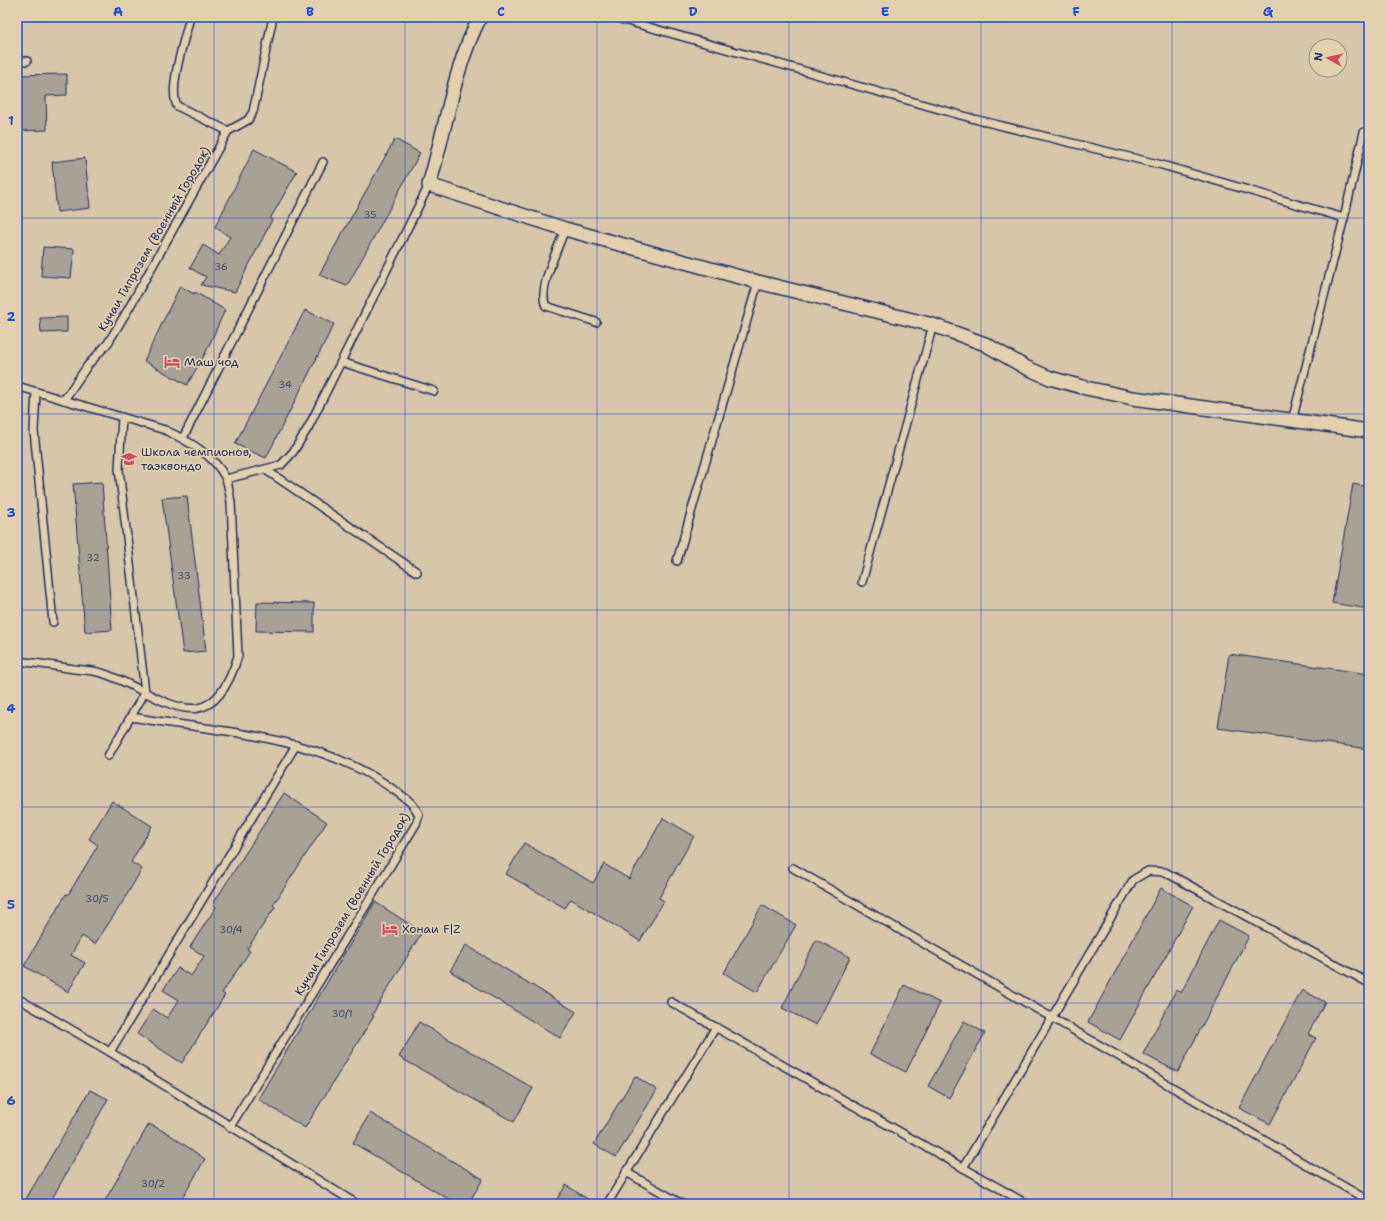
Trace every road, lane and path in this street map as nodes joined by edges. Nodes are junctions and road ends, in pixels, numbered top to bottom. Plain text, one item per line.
1 (190, 17) edge
2 (273, 17) edge
3 (480, 17) edge
4 (613, 17) edge
5 (17, 61) edge
6 (28, 61) dead end
7 (228, 131) junction
8 (1364, 132) dead end
9 (323, 162) dead end
10 (429, 185) junction
11 (1344, 218) junction
12 (565, 230) junction
13 (758, 282) junction
14 (596, 322) dead end
15 (933, 325) junction
16 (341, 362) junction
17 (17, 386) edge
18 (434, 391) dead end
19 (36, 392) junction
20 (64, 400) junction
21 (122, 417) junction
22 (1292, 421) junction
23 (1369, 431) edge
24 (183, 438) junction
25 (266, 470) junction
26 (226, 479) junction
27 (677, 562) dead end
28 (417, 572) dead end
29 (862, 582) dead end
30 (53, 622) dead end
31 (17, 661) edge
32 (144, 692) junction
33 (131, 717) junction
34 (296, 745) junction
35 (108, 756) dead end
36 (793, 868) dead end
37 (1369, 983) edge
38 (17, 998) edge
39 (672, 1002) dead end
40 (1052, 1017) junction
41 (716, 1027) junction
42 (110, 1052) junction
43 (230, 1127) junction
44 (963, 1168) junction
45 (626, 1172) junction
46 (1369, 1201) edge
47 (357, 1204) edge
48 (607, 1204) edge
49 (682, 1204) edge
50 (1027, 1204) edge

1 - 7 lane
2 - 7 lane
3 - 10 street
4 - 11 lane
5 - 6 lane
7 - 20 lane, Кучаи Гипрозем (Военный Городок)
8 - 11 lane
9 - 24 lane
10 - 12 street
10 - 16 lane
11 - 22 lane
12 - 13 street
12 - 14 lane
13 - 15 street
13 - 27 lane
15 - 22 street
15 - 29 lane
16 - 18 lane
16 - 25 lane
17 - 19 lane
19 - 20 lane
19 - 30 lane
20 - 21 lane
21 - 24 lane
21 - 32 lane
22 - 23 street
24 - 26 lane
25 - 26 lane
25 - 28 lane
26 - 32 lane
31 - 32 lane
32 - 33 lane
33 - 34 lane, Кучаи Гипрозем (Военный Городок)
33 - 35 lane
34 - 42 lane
34 - 43 lane, Кучаи Гипрозем (Военный Городок)
36 - 40 lane
37 - 40 lane
38 - 42 lane
39 - 41 lane
40 - 44 lane
40 - 46 lane
41 - 44 lane
41 - 45 lane
42 - 43 lane
43 - 47 lane
44 - 50 lane
45 - 48 lane
45 - 49 lane

